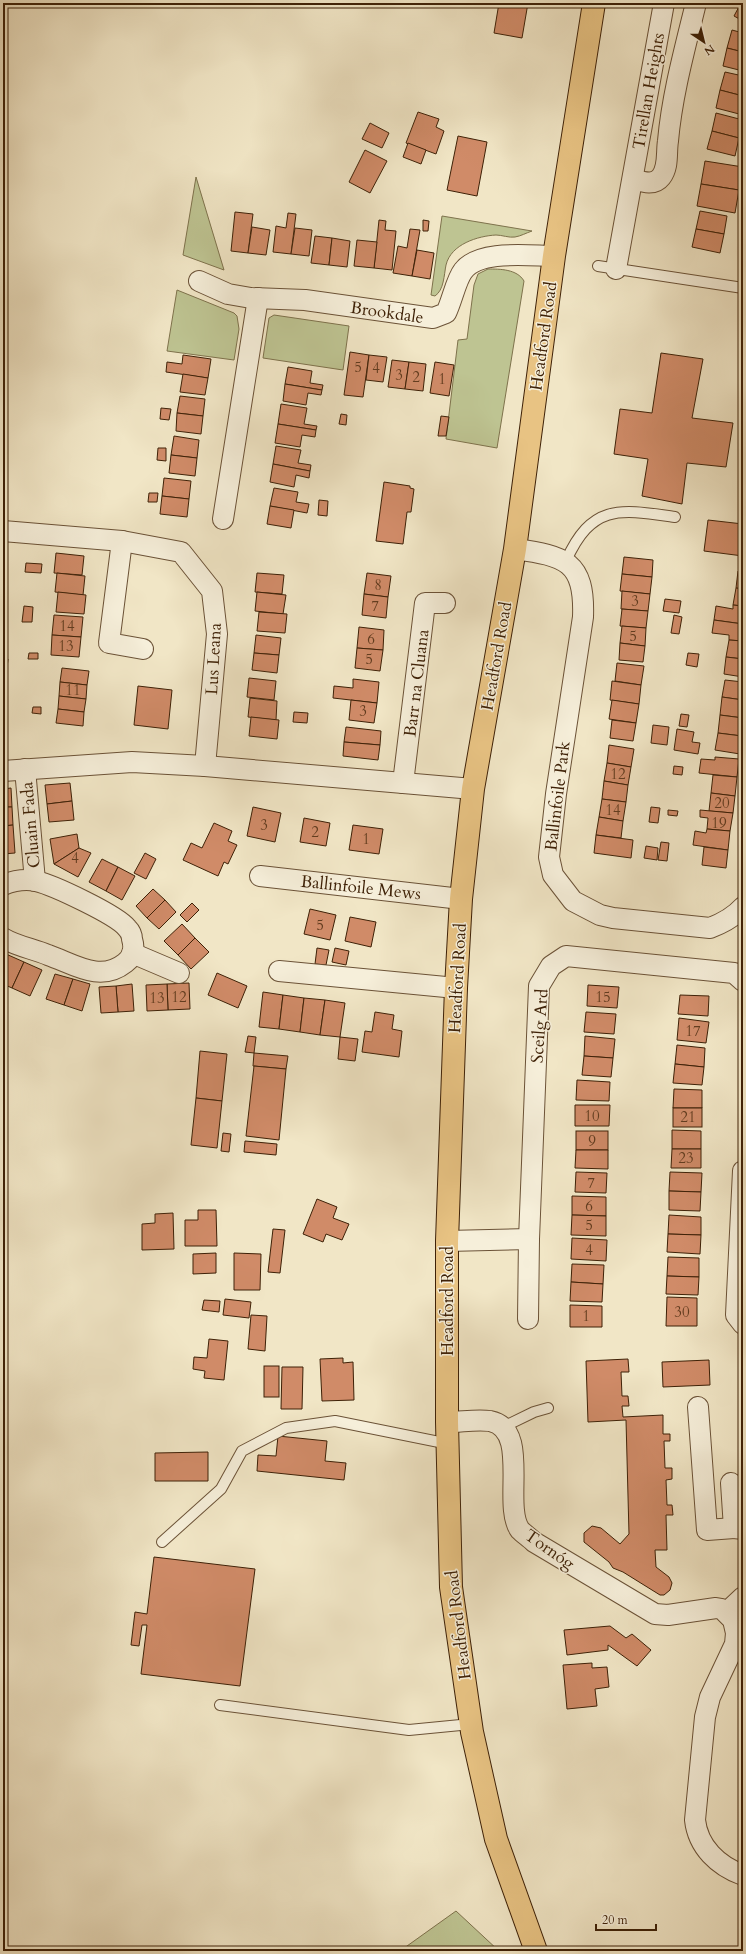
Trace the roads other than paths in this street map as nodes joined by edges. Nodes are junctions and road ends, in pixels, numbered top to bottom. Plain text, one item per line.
1 (594, 3) edge
2 (664, 3) edge
3 (696, 3) edge
4 (633, 179) junction
5 (554, 256) junction
6 (607, 267) joint
7 (199, 281) dead end
8 (743, 288) edge
9 (258, 298) junction
10 (675, 517) dead end
11 (223, 519) dead end
12 (3, 531) edge
13 (122, 541) junction
14 (515, 549) junction
15 (566, 561) junction
16 (445, 603) dead end
17 (143, 649) dead end
18 (205, 766) junction
19 (25, 770) junction
20 (3, 771) edge
21 (403, 783) junction
22 (473, 789) junction
23 (260, 876) dead end
24 (35, 881) junction
25 (3, 885) edge
26 (462, 899) junction
27 (743, 907) edge
28 (3, 938) edge
29 (132, 953) junction
30 (279, 971) dead end
31 (179, 973) dead end
32 (743, 981) edge
33 (456, 988) junction
34 (743, 1171) edge
35 (529, 1239) junction
36 (447, 1241) junction
37 (528, 1319) dead end
38 (743, 1324) edge
39 (698, 1407) dead end
40 (548, 1408) dead end
41 (447, 1422) junction
42 (503, 1426) junction
43 (449, 1444) junction
44 (731, 1484) dead end
45 (739, 1529) edge
46 (162, 1542) dead end
47 (743, 1597) edge
48 (727, 1612) junction
49 (220, 1705) dead end
50 (471, 1724) junction
51 (743, 1875) edge
52 (536, 1951) edge

1 - 5 main road, Headford Road
2 - 4 street, Tirellan Heights
3 - 4 street, Tirellan Heights
4 - 6 street, Tirellan Heights
5 - 9 street, Brookdale
5 - 14 main road, Headford Road
6 - 8 lane
7 - 9 street, Brookdale
9 - 11 street
10 - 15 lane
12 - 13 street, Lus Leana
13 - 17 street
13 - 18 street, Lus Leana
14 - 15 street
14 - 22 main road, Headford Road
15 - 27 street, Ballinfoile Park
16 - 21 street, Barr na Cluana
18 - 19 street, Cluain Fada
18 - 21 street
19 - 20 street, Cluain Fada
19 - 24 street, Cluain Fada
21 - 22 street
22 - 26 main road, Headford Road
23 - 26 street, Ballinfoile Mews
24 - 25 street, Cluain Fada
24 - 29 street, Cluain Fada
26 - 33 main road, Headford Road
28 - 29 street
29 - 31 street
30 - 33 street
32 - 35 street, Sceilg Ard
33 - 36 main road, Headford Road
34 - 38 street
35 - 36 street
35 - 37 street, Sceilg Ard
36 - 41 main road, Headford Road
39 - 45 street
40 - 42 lane
41 - 42 street
41 - 43 main road, Headford Road
42 - 48 street, Tornóg
43 - 46 lane
43 - 50 main road, Headford Road
44 - 45 street
47 - 48 street
48 - 51 street
49 - 50 lane
50 - 52 main road, Headford Road

